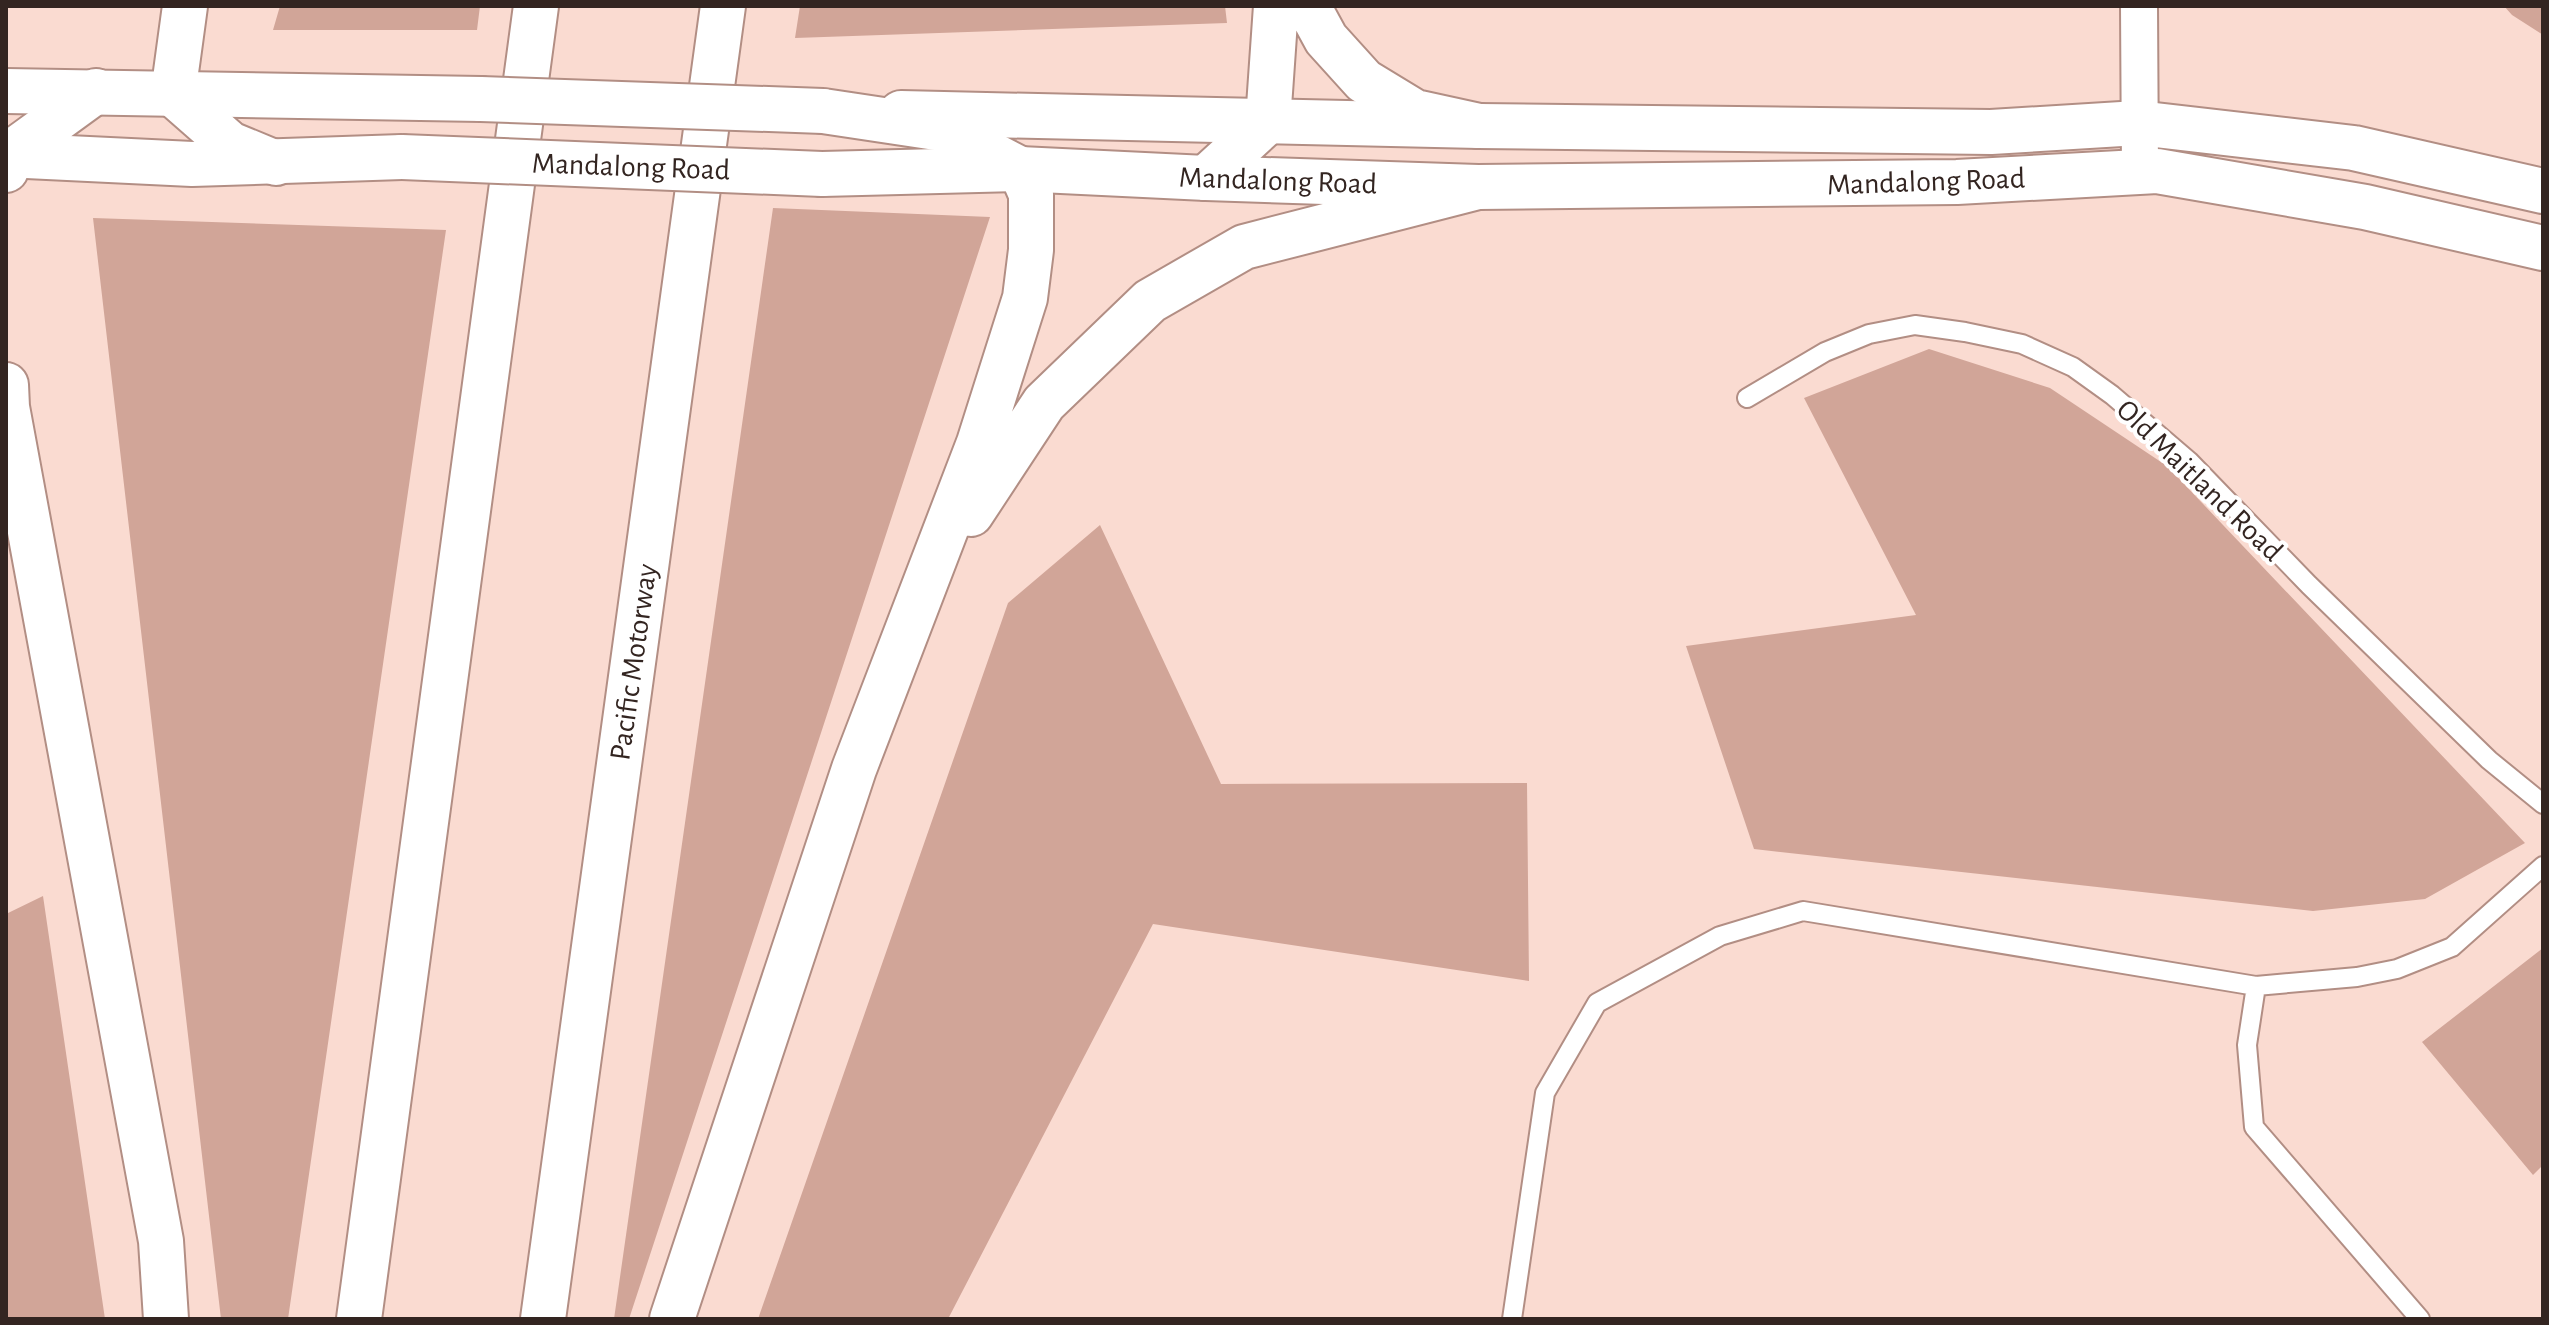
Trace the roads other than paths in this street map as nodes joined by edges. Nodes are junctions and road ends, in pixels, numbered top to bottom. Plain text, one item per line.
1 (185, 6) edge
2 (536, 6) edge
3 (723, 6) edge
4 (1276, 6) edge
5 (1308, 6) edge
6 (2139, 6) edge
7 (6, 91) edge
8 (96, 91) junction
9 (173, 94) junction
10 (823, 111) junction
11 (1268, 121) junction
12 (2138, 123) junction
13 (1479, 126) junction
14 (7, 160) edge
15 (276, 163) junction
16 (1020, 169) junction
17 (2140, 172) junction
18 (1206, 178) junction
19 (1478, 187) junction
20 (2543, 191) edge
21 (2543, 248) edge
22 (1747, 398) dead end
23 (6, 399) edge
24 (924, 587) junction
25 (2543, 804) edge
26 (2543, 866) edge
27 (2256, 986) junction
28 (166, 1319) edge
29 (359, 1319) edge
30 (543, 1319) edge
31 (672, 1319) edge
32 (1512, 1319) edge
33 (2420, 1319) edge

1 - 9 main road
2 - 29 main road
3 - 30 main road, Pacific Motorway
4 - 11 main road
5 - 13 main road
6 - 12 street
7 - 8 main road, Mandalong Road
8 - 9 main road, Mandalong Road
8 - 14 main road
9 - 10 main road, Mandalong Road, bridge
9 - 15 main road
10 - 11 main road, Mandalong Road
10 - 16 main road
11 - 13 main road, Mandalong Road
11 - 18 main road
12 - 13 main road, Mandalong Road
12 - 17 street
12 - 20 main road, Mandalong Road
14 - 15 main road, Mandalong Road
15 - 16 main road, Mandalong Road, bridge
16 - 18 main road, Mandalong Road
16 - 24 main road
17 - 19 main road, Mandalong Road
17 - 21 main road, Mandalong Road
18 - 19 main road, Mandalong Road
19 - 24 main road
22 - 25 lane, Old Maitland Road
23 - 28 main road
24 - 31 main road
26 - 27 lane
27 - 32 lane
27 - 33 lane

